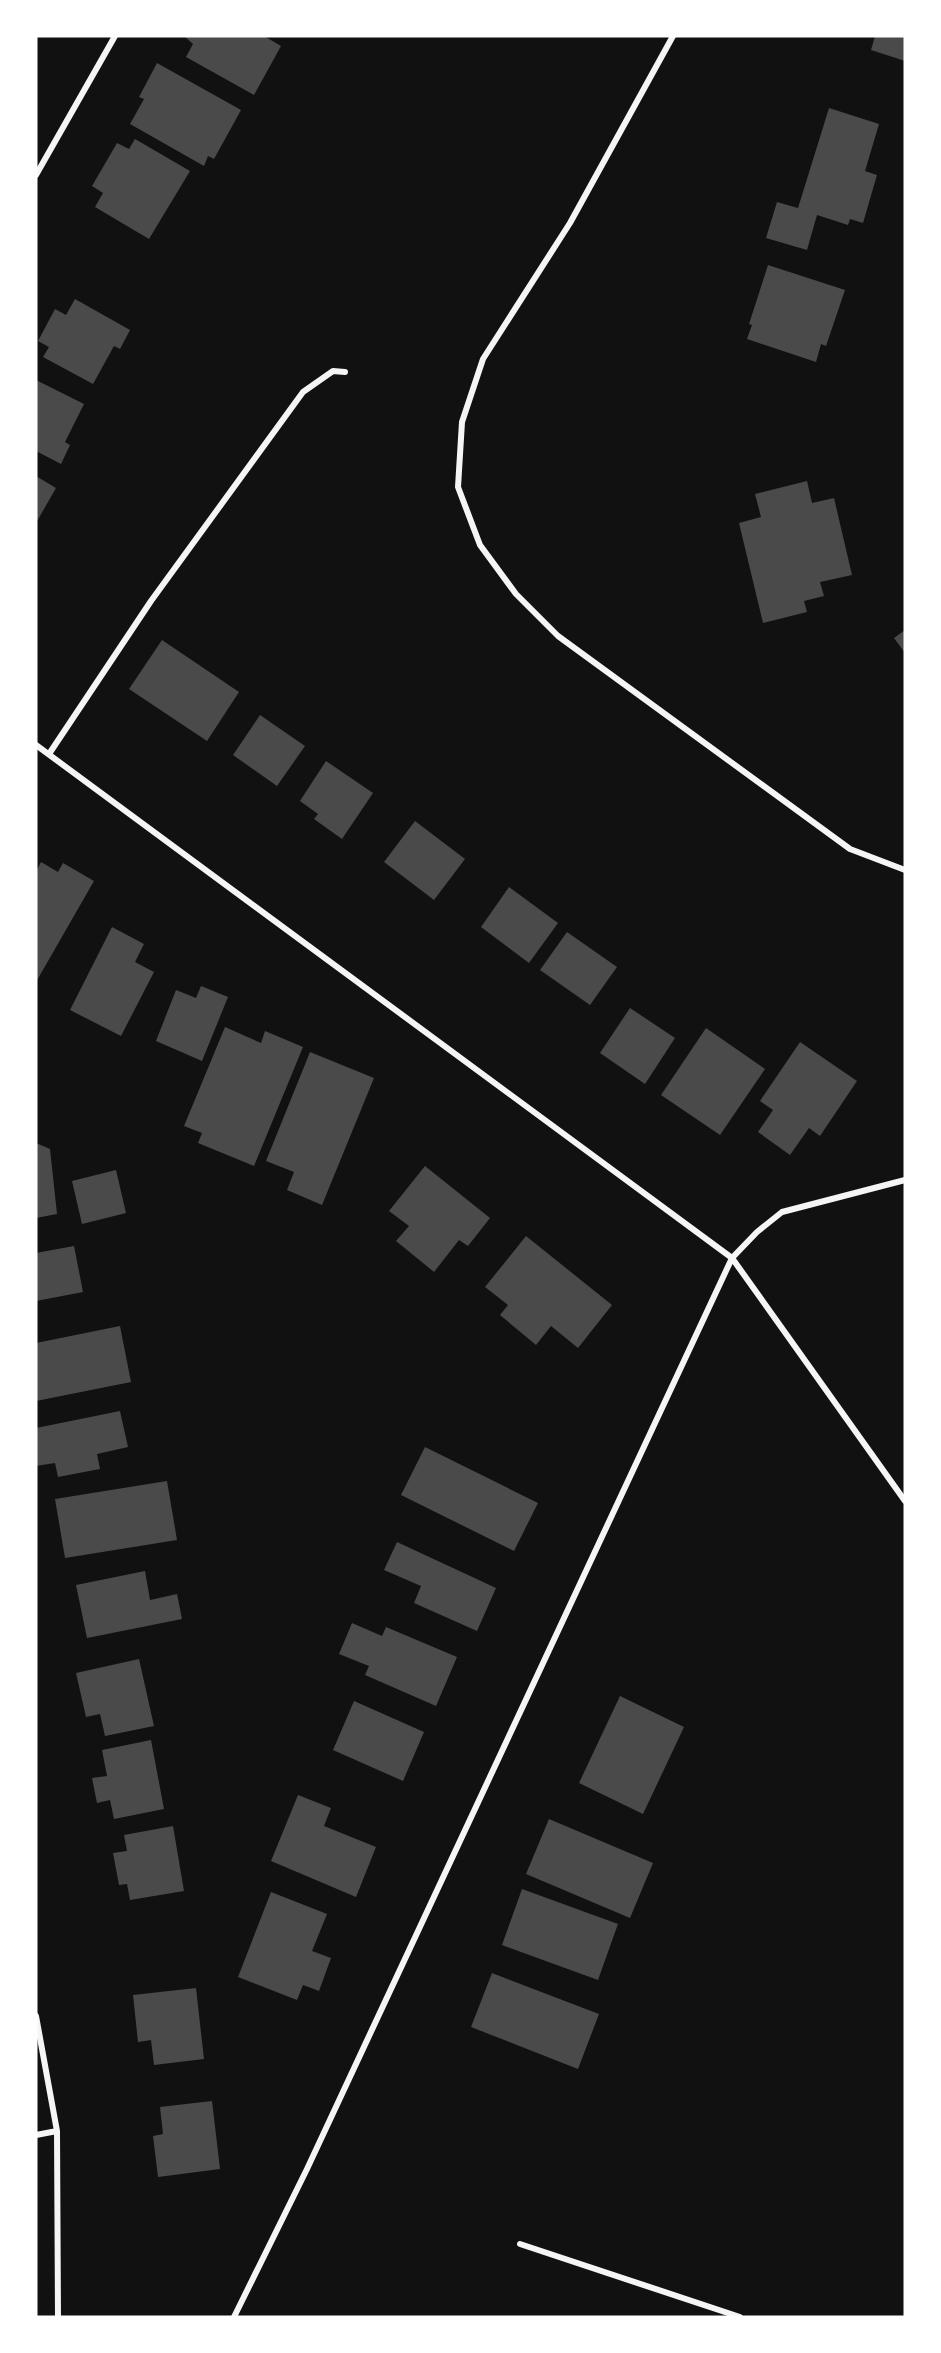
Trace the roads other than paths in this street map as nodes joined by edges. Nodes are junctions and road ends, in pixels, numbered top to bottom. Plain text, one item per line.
1 (115, 36) edge
2 (673, 36) edge
3 (36, 175) edge
4 (345, 372) dead end
5 (36, 745) edge
6 (49, 754) junction
7 (905, 870) edge
8 (905, 1180) edge
9 (732, 1258) junction
10 (905, 1501) edge
11 (36, 2016) edge
12 (57, 2131) junction
13 (36, 2135) edge
14 (519, 2244) dead end
15 (58, 2317) edge
16 (234, 2317) edge
17 (740, 2317) edge

1 - 3 street
2 - 7 street
4 - 6 street
5 - 6 street
6 - 9 street
8 - 9 street
9 - 10 street
9 - 16 street
11 - 12 street
12 - 13 street
12 - 15 street
14 - 17 street

